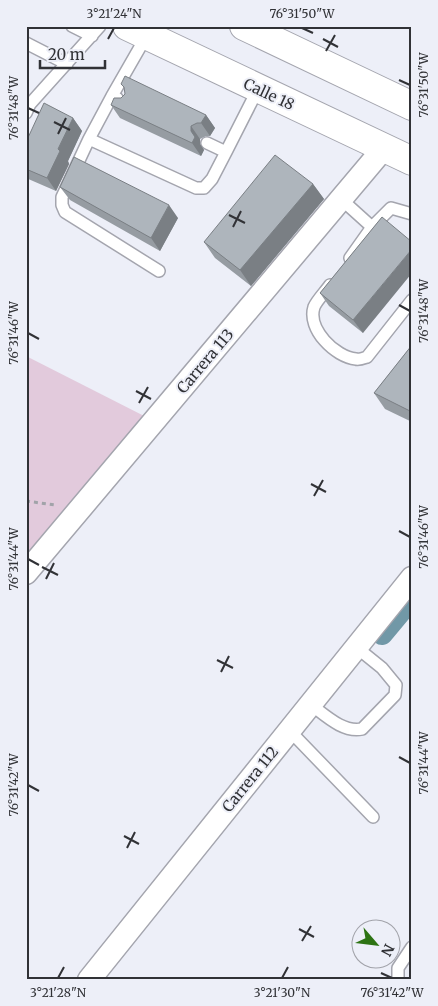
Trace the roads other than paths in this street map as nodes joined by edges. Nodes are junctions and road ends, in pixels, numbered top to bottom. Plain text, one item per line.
1 (72, 26) edge
2 (100, 26) edge
3 (244, 26) edge
4 (137, 31) edge
5 (92, 36) junction
6 (26, 43) edge
7 (66, 64) junction
8 (258, 89) junction
9 (112, 96) junction
10 (127, 104) edge
11 (28, 106) edge
12 (412, 106) edge
13 (89, 139) junction
14 (207, 143) dead end
15 (384, 148) junction
16 (226, 152) junction
17 (412, 161) edge
18 (341, 199) junction
19 (412, 214) edge
20 (372, 227) junction
21 (159, 271) dead end
22 (412, 300) edge
23 (26, 573) edge
24 (412, 578) edge
25 (356, 647) junction
26 (310, 704) junction
27 (289, 730) junction
28 (373, 816) dead end
29 (412, 947) edge
30 (89, 980) edge
31 (398, 980) edge

1 - 5 lane
2 - 5 lane
3 - 12 main road
4 - 8 main road, Calle 18
4 - 9 lane
5 - 7 lane
6 - 7 lane
7 - 11 lane
8 - 15 main road, Calle 18
8 - 16 lane
9 - 10 lane
9 - 13 lane
13 - 16 lane
13 - 21 lane
14 - 16 lane
15 - 17 main road, Calle 18
15 - 18 street, Carrera 113
18 - 20 lane
18 - 23 street, Carrera 113
19 - 20 lane
20 - 22 lane
24 - 25 street, Carrera 112
25 - 26 street, Carrera 112
25 - 26 lane
26 - 27 street, Carrera 112
27 - 28 lane
27 - 30 street, Carrera 112
29 - 31 lane

